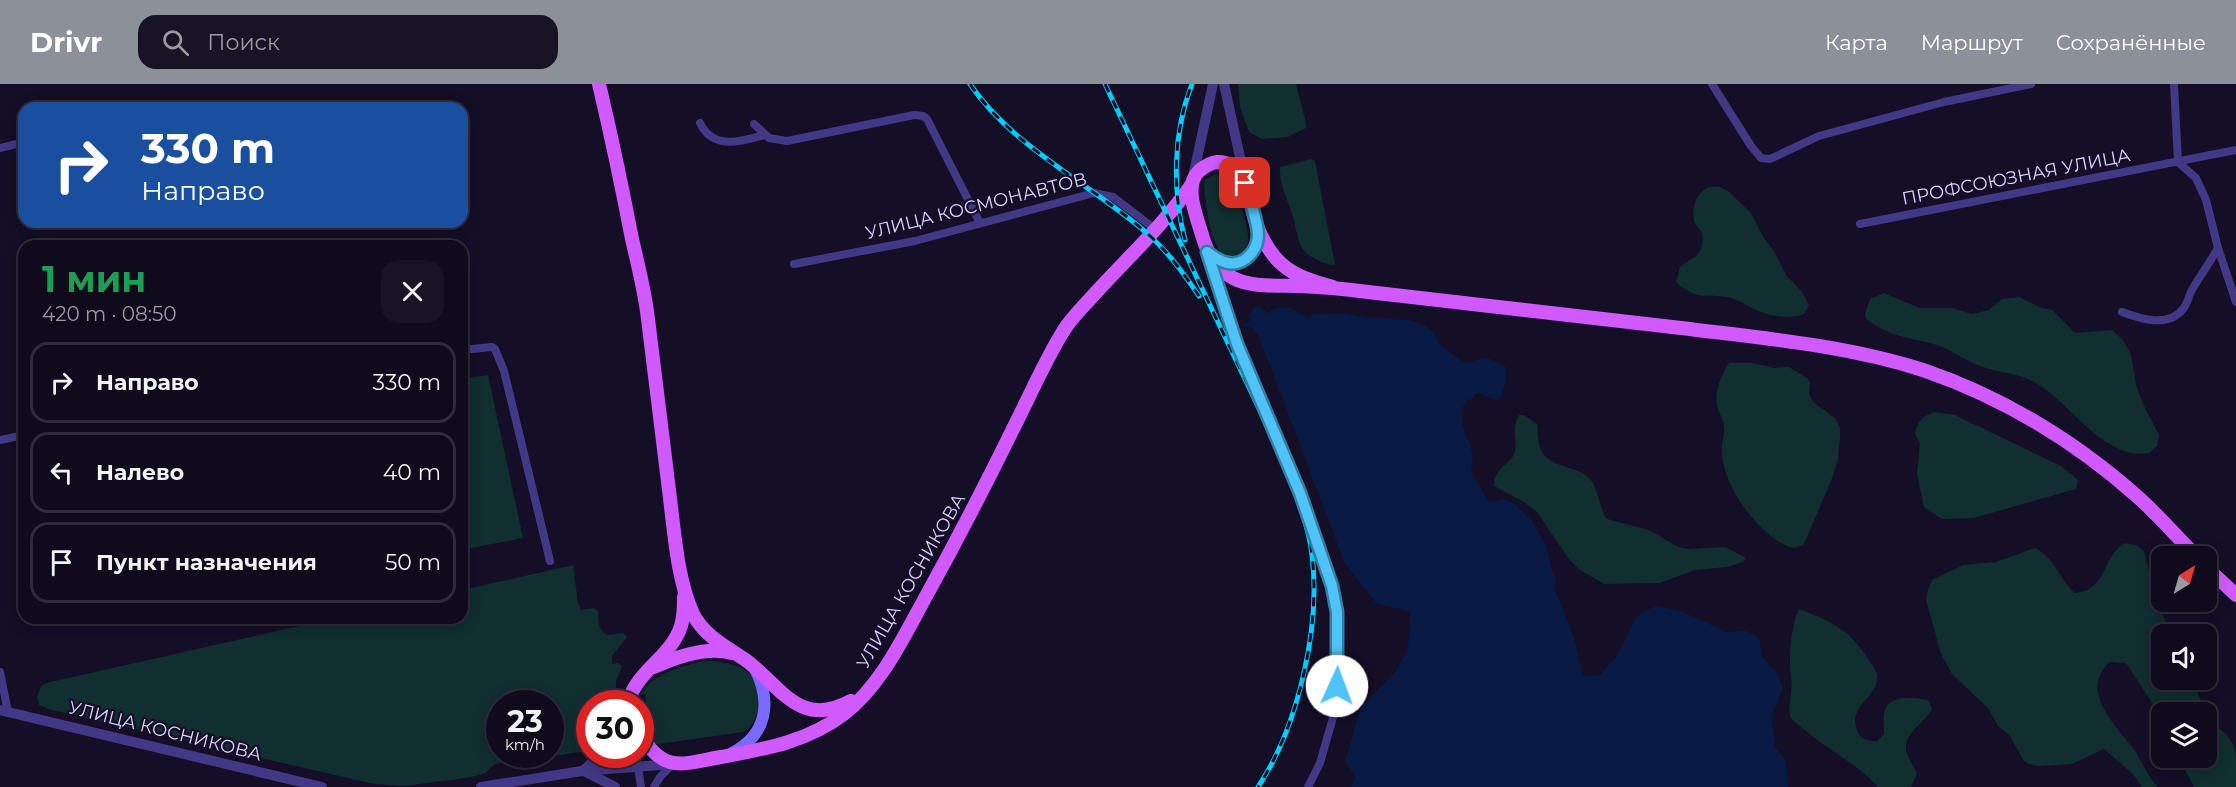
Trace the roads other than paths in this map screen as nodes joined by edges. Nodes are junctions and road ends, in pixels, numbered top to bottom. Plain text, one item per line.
1 (599, 84) edge
2 (1213, 84) edge
3 (1224, 84) edge
4 (1712, 84) edge
5 (2031, 84) edge
6 (2174, 84) edge
7 (700, 123) dead end
8 (754, 124) dead end
9 (764, 135) junction
10 (18, 144) edge
11 (0, 148) edge
12 (2236, 150) edge
13 (2178, 162) junction
14 (1193, 181) junction
15 (1245, 183) junction
16 (980, 223) junction
17 (1256, 224) junction
18 (1860, 224) dead end
19 (1155, 229) junction
20 (2218, 248) junction
21 (1207, 252) junction
22 (794, 264) dead end
23 (2232, 275) edge
24 (1333, 287) junction
25 (2236, 302) edge
26 (2122, 312) dead end
27 (468, 349) edge
28 (18, 436) edge
29 (0, 440) edge
30 (2186, 546) edge
31 (550, 561) dead end
32 (2217, 577) edge
33 (684, 586) junction
34 (2236, 595) edge
35 (736, 655) junction
36 (651, 668) junction
37 (755, 669) junction
38 (0, 672) edge
39 (874, 683) junction
40 (633, 690) edge
41 (4, 711) edge
42 (654, 751) edge
43 (728, 755) junction
44 (673, 764) junction
45 (654, 765) edge
46 (585, 768) edge
47 (616, 768) edge
48 (638, 768) edge
49 (582, 771) junction
50 (322, 787) edge
51 (481, 787) edge
52 (615, 787) edge
53 (641, 787) edge
54 (654, 787) edge
55 (1308, 787) edge

1 - 33 main road
2 - 14 street
3 - 15 street
4 - 5 street
6 - 13 street
7 - 9 street
8 - 9 street
9 - 16 street
10 - 11 street
12 - 13 street, ПРОФСОЮЗНАЯ УЛИЦА
13 - 18 street, ПРОФСОЮЗНАЯ УЛИЦА
13 - 20 street
14 - 15 main road
14 - 19 main road, УЛИЦА КОСНИКОВА
14 - 21 main road
15 - 17 main road
16 - 19 street, УЛИЦА КОСМОНАВТОВ
16 - 22 street, УЛИЦА КОСМОНАВТОВ
17 - 21 street
17 - 24 main road
19 - 39 main road, УЛИЦА КОСНИКОВА
20 - 23 street
20 - 26 street
21 - 24 main road
21 - 55 street
23 - 25 street
24 - 30 main road
27 - 31 street
28 - 29 street
32 - 34 main road
33 - 35 main road
33 - 36 main road
35 - 36 main road
35 - 37 main road
36 - 40 main road
37 - 39 main road
37 - 43 main road
38 - 41 street
39 - 43 main road, УЛИЦА КОСНИКОВА
41 - 50 street, УЛИЦА КОСНИКОВА
42 - 44 main road
43 - 44 main road, УЛИЦА КОСНИКОВА
44 - 45 street, УЛИЦА КОСНИКОВА
44 - 54 street
46 - 49 street
47 - 49 street, УЛИЦА КОСНИКОВА
48 - 53 street
49 - 51 street, УЛИЦА КОСНИКОВА
49 - 52 street

